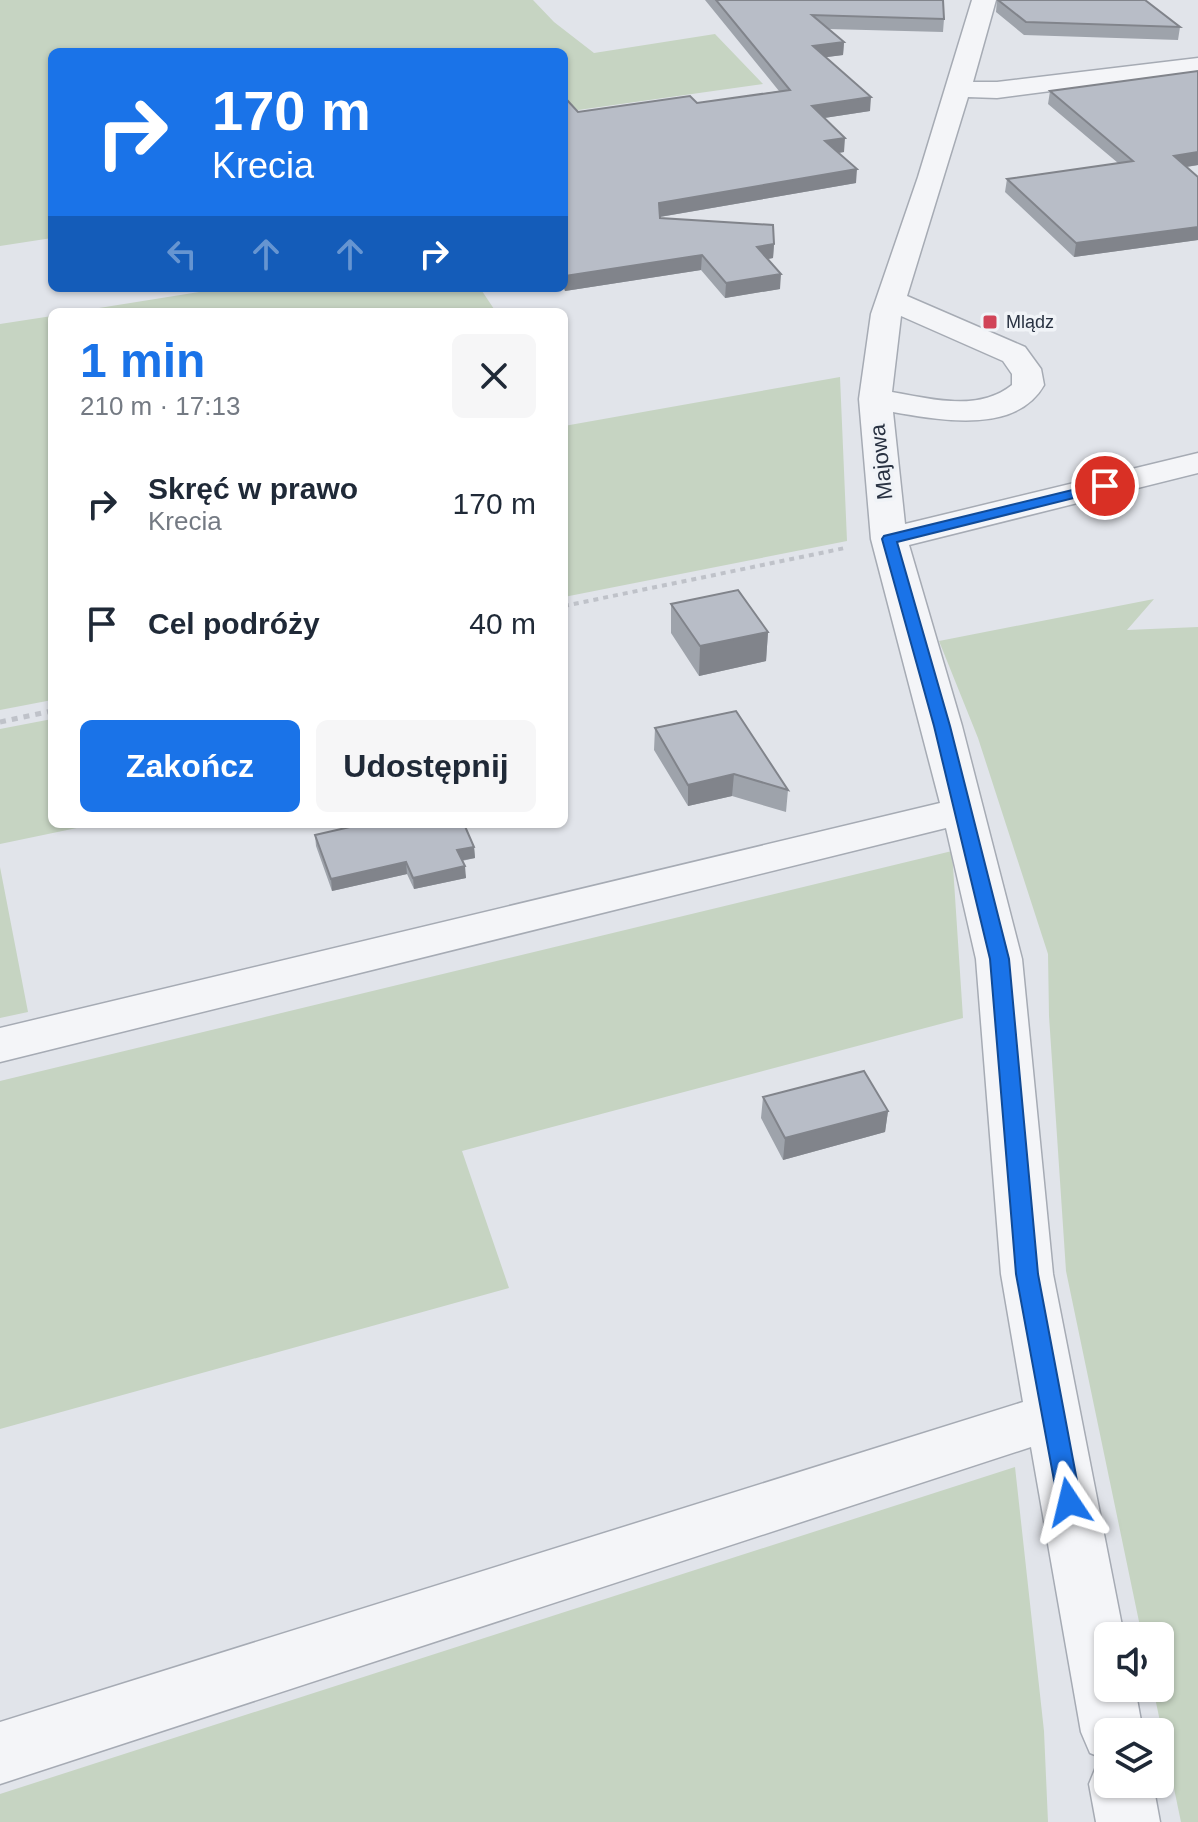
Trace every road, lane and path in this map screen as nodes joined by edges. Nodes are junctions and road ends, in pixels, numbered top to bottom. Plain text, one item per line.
1 (984, 0) edge
2 (1198, 65) edge
3 (958, 89) junction
4 (890, 300) junction
5 (875, 399) junction
6 (1198, 463) edge
7 (889, 539) junction
8 (568, 605) edge
9 (48, 712) edge
10 (0, 722) edge
11 (962, 811) junction
12 (0, 1045) edge
13 (1054, 1416) junction
14 (1109, 1718) edge
15 (0, 1753) edge
16 (1124, 1798) edge
17 (1128, 1822) edge

1 - 3 street, Majowa
2 - 3 street
3 - 4 street, Majowa
4 - 5 street, Majowa
4 - 5 street
5 - 7 street, Majowa
6 - 7 street
7 - 8 path
7 - 11 street, Majowa
9 - 10 path
11 - 12 street
11 - 13 street, Majowa
13 - 14 street, Majowa
13 - 15 street
16 - 17 street

